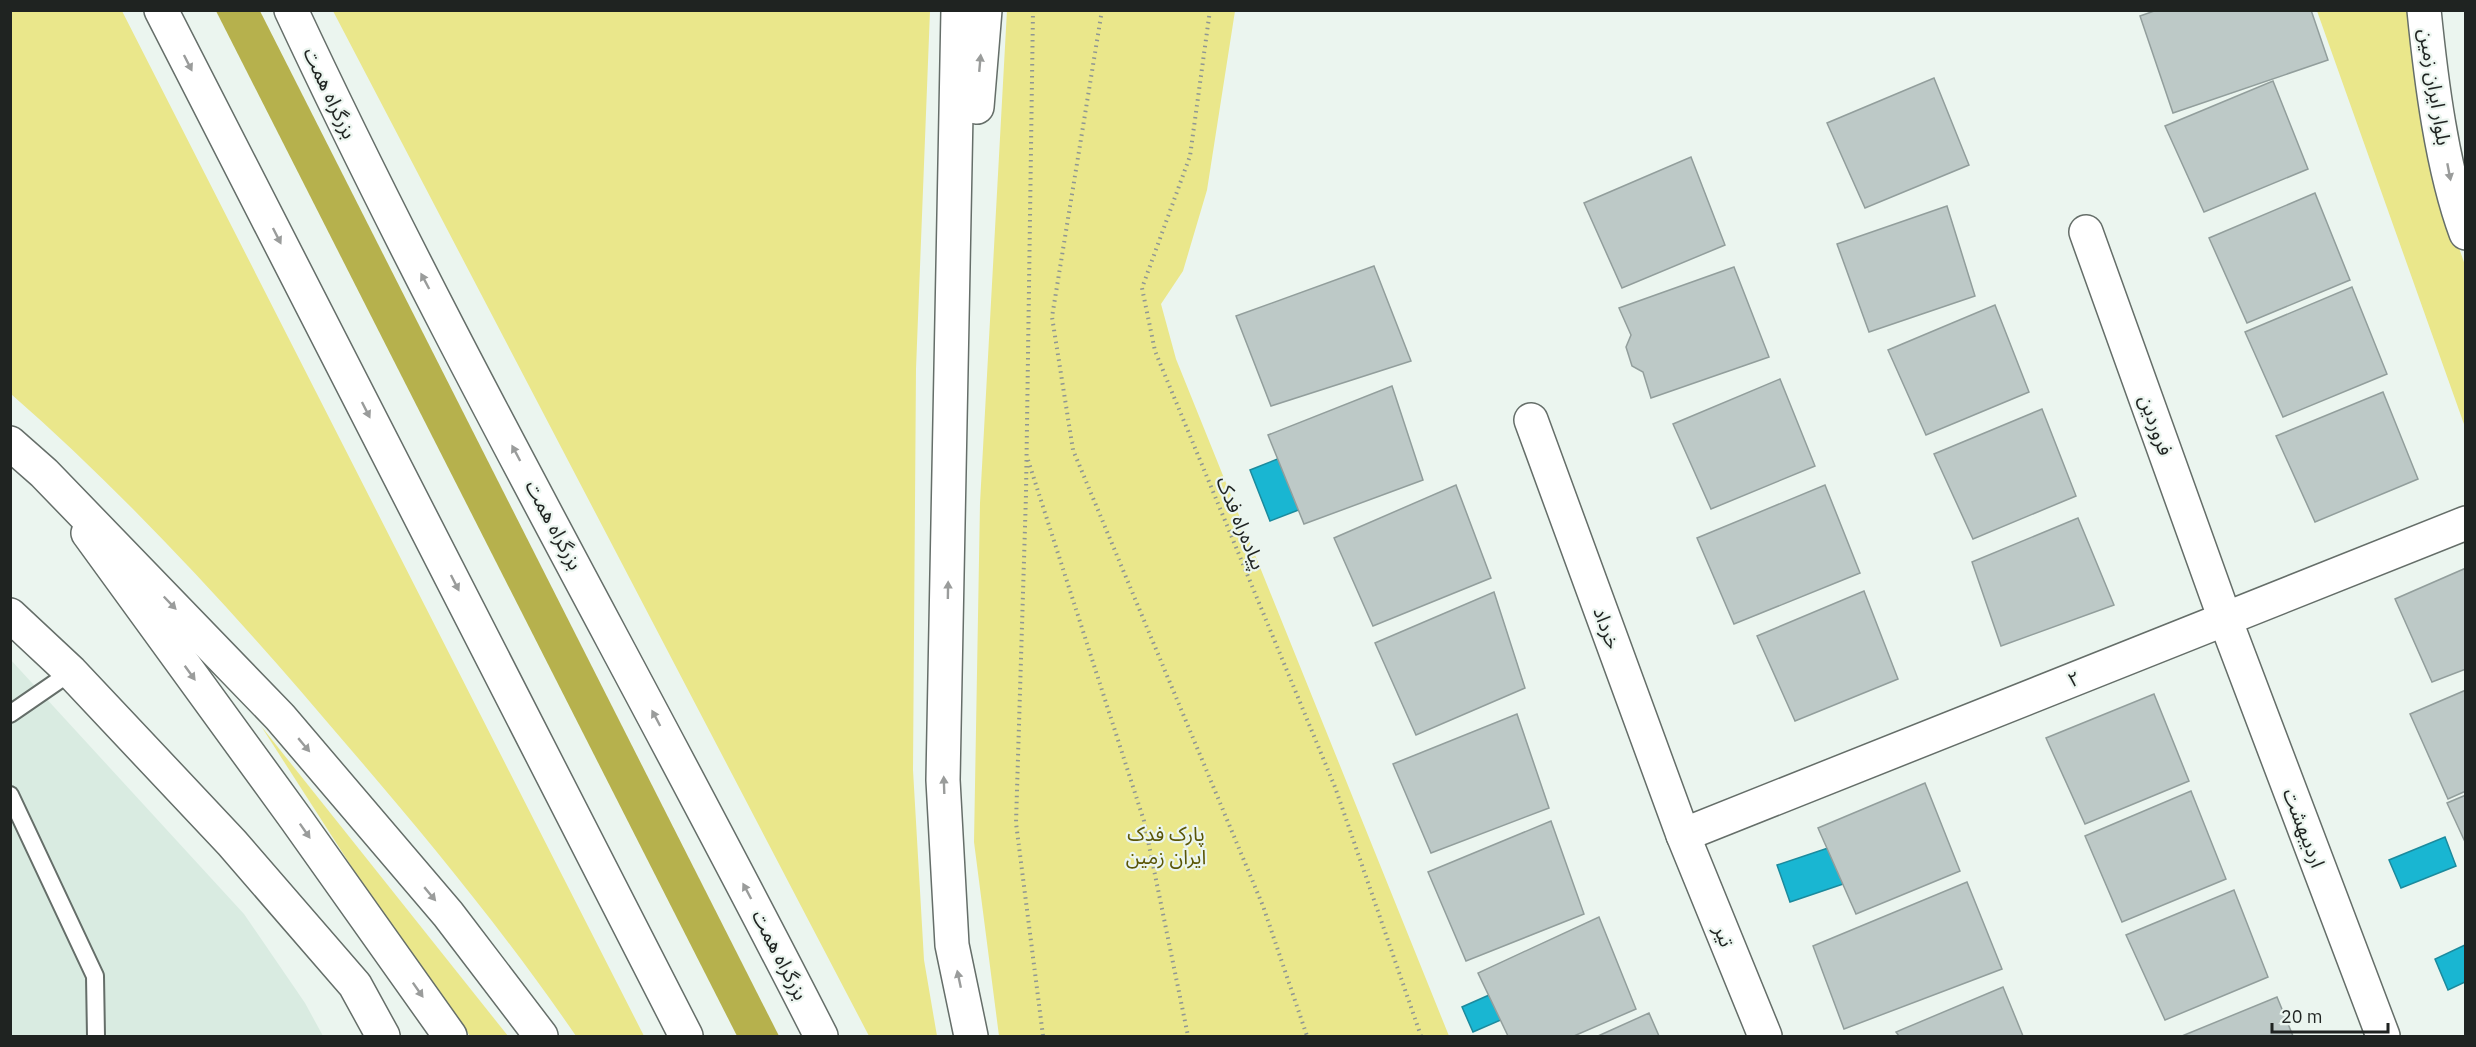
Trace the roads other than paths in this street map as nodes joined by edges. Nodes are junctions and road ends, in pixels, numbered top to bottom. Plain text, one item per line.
1 (161, 10) edge
2 (291, 10) edge
3 (958, 10) edge
4 (985, 10) edge
5 (2424, 10) edge
6 (2086, 232) dead end
7 (2466, 233) edge
8 (952, 414) junction
9 (1531, 420) dead end
10 (10, 443) edge
11 (44, 474) junction
12 (2466, 523) edge
13 (10, 615) edge
14 (2225, 619) junction
15 (71, 672) junction
16 (10, 714) edge
17 (10, 795) edge
18 (1683, 835) junction
19 (96, 1036) edge
20 (383, 1036) edge
21 (450, 1036) edge
22 (541, 1036) edge
23 (686, 1036) edge
24 (821, 1036) edge
25 (971, 1036) edge
26 (1765, 1036) edge
27 (2382, 1036) edge

1 -> 23 main road
24 -> 2 main road, بزرگراه همت
3 - 8 main road
8 -> 4 main road
5 -> 7 main road, بلوار ایران زمین
6 - 14 main road, فروردین
25 -> 8 main road
9 - 18 main road, خرداد
10 - 11 main road
11 -> 21 main road
11 -> 22 main road
12 - 14 main road, ۲
13 - 15 main road
14 - 18 main road, ۲
14 - 27 main road, اردیبهشت
15 - 16 lane
15 - 20 main road
17 - 19 lane
18 - 26 main road, تیر

